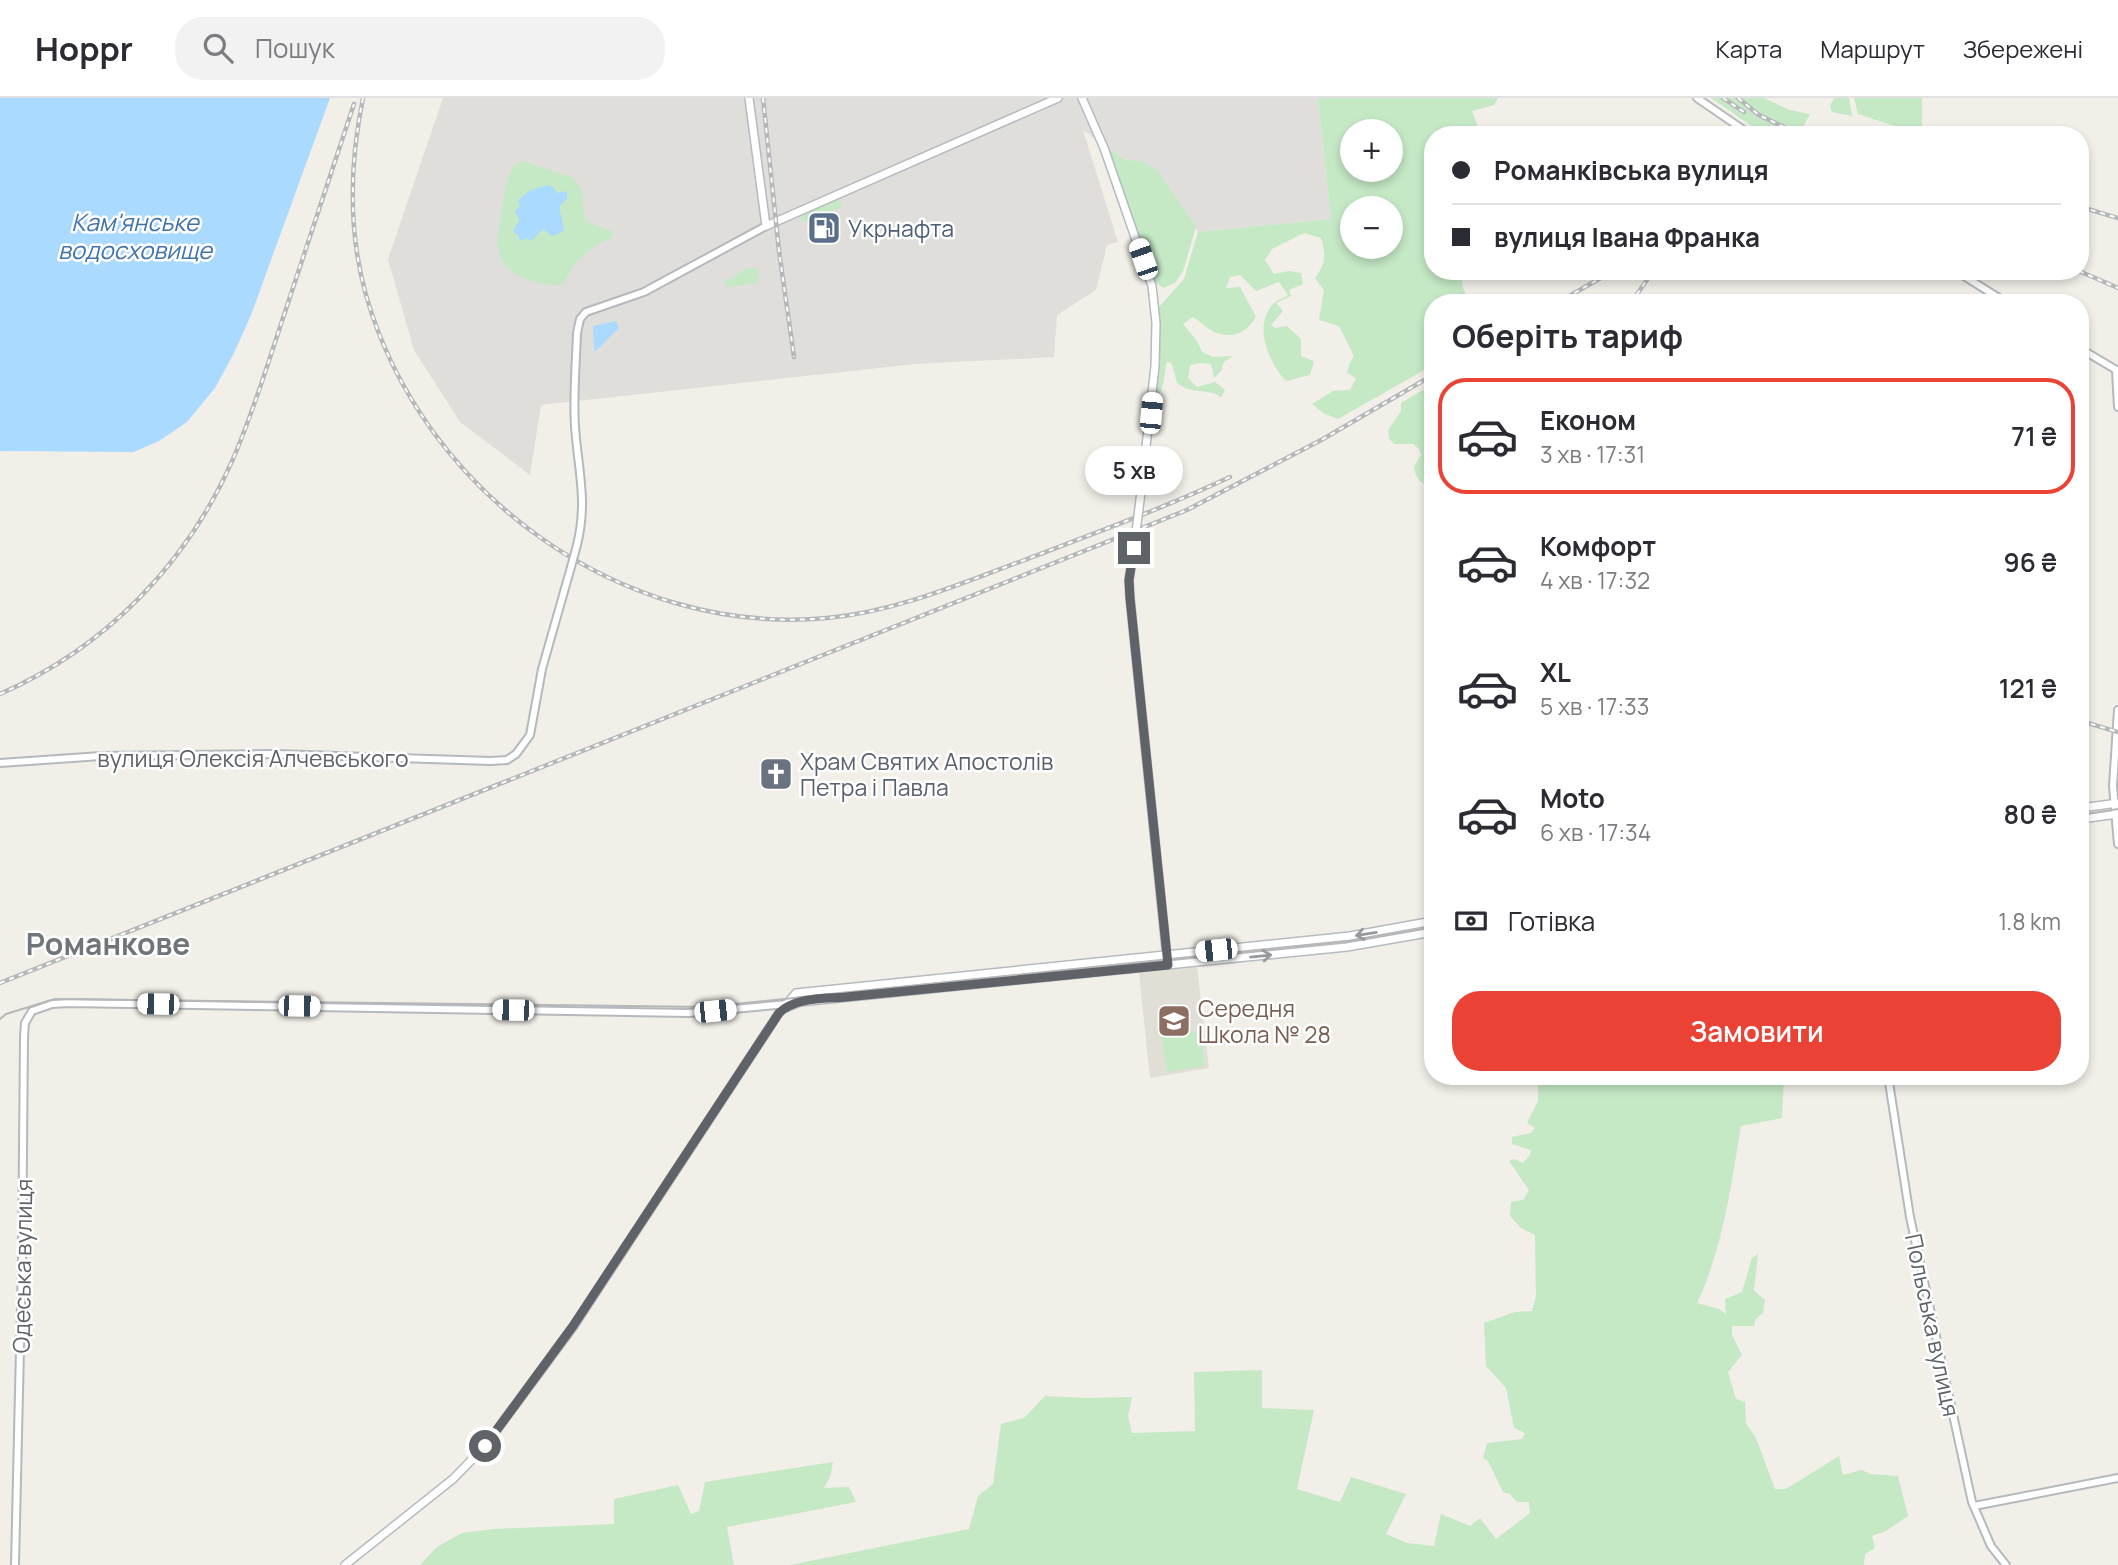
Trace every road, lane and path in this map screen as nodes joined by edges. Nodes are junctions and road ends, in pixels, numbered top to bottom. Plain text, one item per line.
1 (748, 98) edge
2 (1058, 98) edge
3 (1082, 98) edge
4 (1696, 98) edge
5 (1738, 126) edge
6 (766, 226) junction
7 (1970, 280) edge
8 (1993, 294) edge
9 (2089, 354) edge
10 (2117, 370) edge
11 (2118, 407) edge
12 (2118, 710) edge
13 (0, 762) edge
14 (2116, 803) edge
15 (2089, 807) edge
16 (2117, 814) edge
17 (2089, 818) edge
18 (2118, 844) edge
19 (1424, 923) edge
20 (1424, 934) edge
21 (1167, 955) junction
22 (1168, 965) junction
23 (789, 1003) junction
24 (1890, 1085) edge
25 (2118, 1478) edge
26 (1974, 1506) junction
27 (15, 1565) edge
28 (345, 1565) edge
29 (2006, 1565) edge

1 - 6 main road
2 - 6 main road
3 - 21 main road, bridge
4 - 5 street
6 - 13 street, вулиця Олексія Алчевського, bridge
7 - 8 street
9 - 10 street
10 - 11 street
12 - 14 street
14 - 15 main road
14 - 16 street
16 - 17 main road
16 - 18 street
19 -> 21 main road
22 -> 20 main road
21 - 22 main road
21 - 23 main road
22 - 23 main road
23 - 27 street, Одеська вулиця
23 - 28 main road
24 - 26 street, Польська вулиця
25 - 26 street
26 - 29 street, Польська вулиця

